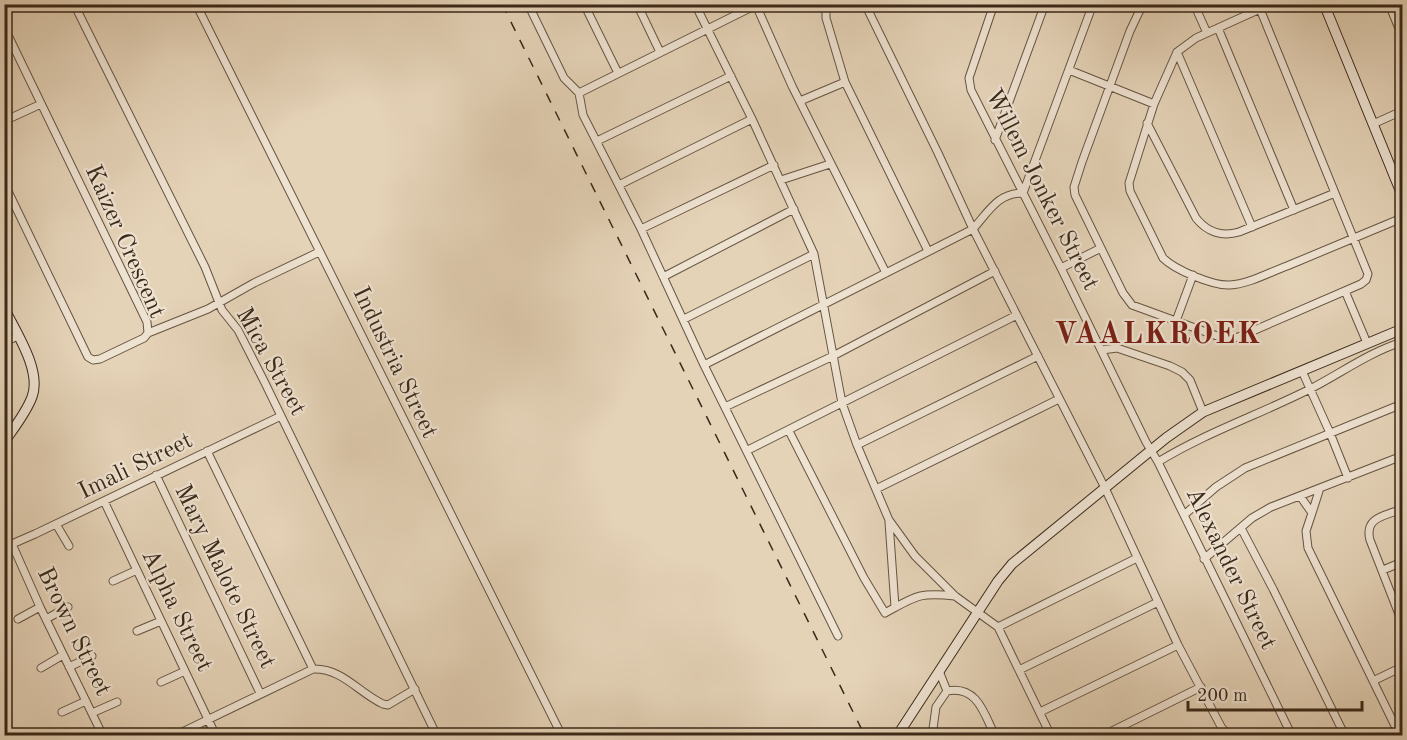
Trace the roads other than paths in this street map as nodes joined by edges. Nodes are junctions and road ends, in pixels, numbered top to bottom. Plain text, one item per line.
1 (74, 4) edge
2 (196, 4) edge
3 (528, 4) edge
4 (584, 4) edge
5 (637, 4) edge
6 (695, 4) edge
7 (826, 4) edge
8 (865, 4) edge
9 (994, 4) edge
10 (1045, 4) edge
11 (1093, 4) edge
12 (1145, 4) edge
13 (1194, 4) edge
14 (1271, 4) edge
15 (1324, 4) edge
16 (1401, 4) edge
17 (757, 5) edge
18 (1390, 5) edge
19 (1260, 9) junction
20 (4, 27) edge
21 (1218, 28) junction
22 (707, 29) junction
23 (1207, 33) junction
24 (1402, 36) edge
25 (1177, 51) junction
26 (660, 52) junction
27 (1069, 70) junction
28 (618, 73) junction
29 (731, 76) junction
30 (845, 82) junction
31 (1110, 86) junction
32 (579, 93) junction
33 (800, 101) junction
34 (41, 104) junction
35 (1154, 104) junction
36 (1402, 111) edge
37 (752, 119) junction
38 (4, 121) edge
39 (1147, 123) junction
40 (1373, 124) junction
41 (597, 141) junction
42 (995, 141) junction
43 (830, 164) junction
44 (774, 165) junction
45 (781, 180) junction
46 (4, 183) edge
47 (619, 185) junction
48 (1023, 193) junction
49 (1335, 193) junction
50 (1402, 195) edge
51 (794, 209) junction
52 (1294, 210) junction
53 (1402, 218) edge
54 (1252, 227) junction
55 (641, 229) junction
56 (973, 229) junction
57 (1355, 238) junction
58 (1101, 248) junction
59 (928, 251) junction
60 (319, 252) junction
61 (814, 254) junction
62 (1061, 268) junction
63 (995, 271) junction
64 (886, 273) junction
65 (1193, 275) junction
66 (663, 277) junction
67 (1345, 291) junction
68 (218, 303) junction
69 (823, 305) junction
70 (4, 308) edge
71 (1017, 315) junction
72 (684, 319) junction
73 (1176, 321) junction
74 (1402, 329) edge
75 (148, 333) junction
76 (18, 336) junction
77 (4, 342) edge
78 (1402, 342) edge
79 (1367, 344) junction
80 (1102, 351) junction
81 (833, 356) junction
82 (1038, 356) junction
83 (704, 365) junction
84 (1302, 371) junction
85 (1311, 388) junction
86 (1059, 399) junction
87 (842, 403) junction
88 (1402, 404) edge
89 (725, 407) junction
90 (1203, 412) junction
91 (281, 416) junction
92 (789, 431) junction
93 (1330, 433) junction
94 (4, 442) edge
95 (857, 446) junction
96 (748, 450) junction
97 (207, 451) junction
98 (1151, 452) junction
99 (1402, 456) edge
100 (1158, 462) junction
101 (156, 475) junction
102 (1348, 478) junction
103 (1105, 488) junction
104 (1320, 488) junction
105 (876, 489) junction
106 (1300, 496) junction
107 (104, 501) junction
108 (1402, 508) edge
109 (1311, 513) junction
110 (1184, 515) junction
111 (889, 520) junction
112 (56, 524) junction
113 (1241, 528) junction
114 (8, 544) edge
115 (69, 546) dead end
116 (1137, 558) junction
117 (1204, 559) junction
118 (1402, 562) edge
119 (137, 570) junction
120 (1383, 570) junction
121 (113, 581) dead end
122 (955, 596) junction
123 (1158, 602) junction
124 (40, 607) junction
125 (895, 607) junction
126 (68, 608) dead end
127 (978, 612) junction
128 (1401, 613) edge
129 (18, 619) dead end
130 (46, 619) junction
131 (161, 621) junction
132 (1402, 622) edge
133 (998, 627) junction
134 (137, 631) dead end
135 (838, 636) dead end
136 (1178, 645) junction
137 (63, 655) junction
138 (92, 656) dead end
139 (69, 667) junction
140 (1402, 667) edge
141 (41, 668) dead end
142 (313, 669) junction
143 (1019, 670) junction
144 (185, 671) junction
145 (939, 671) junction
146 (1373, 681) junction
147 (161, 682) dead end
148 (1201, 687) junction
149 (415, 689) junction
150 (947, 691) junction
151 (260, 693) junction
152 (86, 701) junction
153 (117, 702) dead end
154 (62, 712) dead end
155 (1040, 712) junction
156 (92, 713) junction
157 (208, 719) junction
158 (1402, 719) edge
159 (1394, 722) junction
160 (1224, 732) edge
161 (103, 735) edge
162 (174, 735) edge
163 (216, 735) edge
164 (437, 735) edge
165 (562, 735) edge
166 (897, 735) edge
167 (932, 735) edge
168 (995, 735) edge
169 (1051, 735) edge
170 (1102, 735) edge
171 (1210, 735) edge
172 (1292, 735) edge
173 (1345, 735) edge
174 (1400, 735) edge

1 - 68 street, Mica Street
2 - 60 street, Industria Street
3 - 32 street
4 - 28 street
5 - 26 street
6 - 22 street
7 - 30 street
8 - 56 street
9 - 42 street, Willem Jonker Street
10 - 42 street
11 - 27 street
12 - 31 street
13 - 23 street
14 - 19 street
15 - 40 street
16 - 18 street
17 - 22 street
17 - 33 street
18 - 24 street
19 - 21 street
19 - 49 street
20 - 34 street, Kaizer Crescent
21 - 23 street
21 - 52 street
22 - 26 street
22 - 29 street
23 - 25 street
25 - 35 street
25 - 54 street
26 - 28 street
27 - 31 street
27 - 48 street
28 - 32 street
29 - 37 street
29 - 41 street
30 - 33 street
30 - 59 street
31 - 35 street
31 - 58 street
32 - 41 street
33 - 43 street
34 - 38 street
34 - 75 street, Kaizer Crescent
35 - 39 street
36 - 40 street
37 - 44 street
37 - 47 street
39 - 54 street
39 - 65 street
40 - 50 street
41 - 47 street
42 - 48 street, Willem Jonker Street
43 - 45 street
43 - 64 street
44 - 45 street
44 - 55 street
45 - 51 street
46 - 75 street, Kaizer Crescent
47 - 55 street
48 - 56 street
48 - 62 street, Willem Jonker Street
49 - 52 street
49 - 57 street
51 - 61 street
51 - 66 street
52 - 54 street
53 - 57 street
55 - 66 street
56 - 59 street
56 - 63 street
57 - 65 street
57 - 67 street
58 - 62 street
58 - 73 street
59 - 64 street
60 - 68 street
60 - 165 street, Industria Street
61 - 69 street
61 - 72 street
62 - 80 street, Willem Jonker Street
63 - 71 street
63 - 81 street
64 - 69 street
65 - 73 street
66 - 72 street
67 - 73 street
67 - 79 street
68 - 75 street
68 - 91 street, Mica Street
69 - 81 street
69 - 83 street
70 - 76 street
71 - 82 street
71 - 87 street
72 - 83 street
74 - 79 street
76 - 77 street
76 - 94 street
78 - 85 street
79 - 84 street
80 - 90 street
80 - 98 street, Willem Jonker Street
81 - 87 street
81 - 89 street
82 - 86 street
82 - 95 street
83 - 89 street
84 - 85 street
84 - 90 street
85 - 93 street
85 - 100 street
86 - 103 street
86 - 105 street
87 - 92 street
87 - 95 street
88 - 93 street
89 - 96 street
90 - 98 street
91 - 97 street, Imali Street
91 - 149 street, Mica Street
92 - 96 street
92 - 125 street
93 - 102 street
93 - 110 street
95 - 105 street
96 - 135 street
97 - 101 street, Imali Street
97 - 142 street
98 - 100 street, Alexander Street
98 - 103 street
99 - 102 street
100 - 110 street, Alexander Street
101 - 107 street, Imali Street
101 - 151 street, Mary Malote Street
102 - 104 street
103 - 116 street
103 - 127 street
104 - 106 street
104 - 109 street
105 - 111 street
106 - 109 street
106 - 113 street
107 - 112 street, Imali Street
107 - 119 street, Alpha Street
108 - 120 street
109 - 146 street
110 - 117 street, Alexander Street
111 - 122 street
111 - 125 street
112 - 114 street, Imali Street
112 - 115 street
113 - 117 street
113 - 173 street
114 - 124 street, Brown Street
116 - 123 street
116 - 133 street
117 - 172 street, Alexander Street
118 - 120 street
119 - 121 street
119 - 131 street, Alpha Street
120 - 128 street
122 - 125 street
122 - 127 street
123 - 136 street
123 - 143 street
124 - 129 street
124 - 130 street, Brown Street
126 - 130 street
127 - 133 street
127 - 145 street
128 - 132 street
130 - 137 street, Brown Street
131 - 134 street
131 - 144 street, Alpha Street
133 - 143 street
136 - 148 street
136 - 155 street
137 - 139 street, Brown Street
137 - 141 street
138 - 139 street
139 - 152 street, Brown Street
140 - 146 street
142 - 149 street
142 - 151 street
143 - 155 street
144 - 147 street
144 - 157 street, Alpha Street
145 - 150 street
145 - 166 street
146 - 159 street
148 - 160 street
148 - 170 street
149 - 164 street, Mica Street
150 - 167 street
150 - 168 street
151 - 157 street
152 - 154 street
152 - 156 street, Brown Street
153 - 156 street
155 - 169 street
156 - 161 street, Brown Street
157 - 162 street
157 - 163 street, Alpha Street
158 - 159 street
159 - 174 street
160 - 171 street

